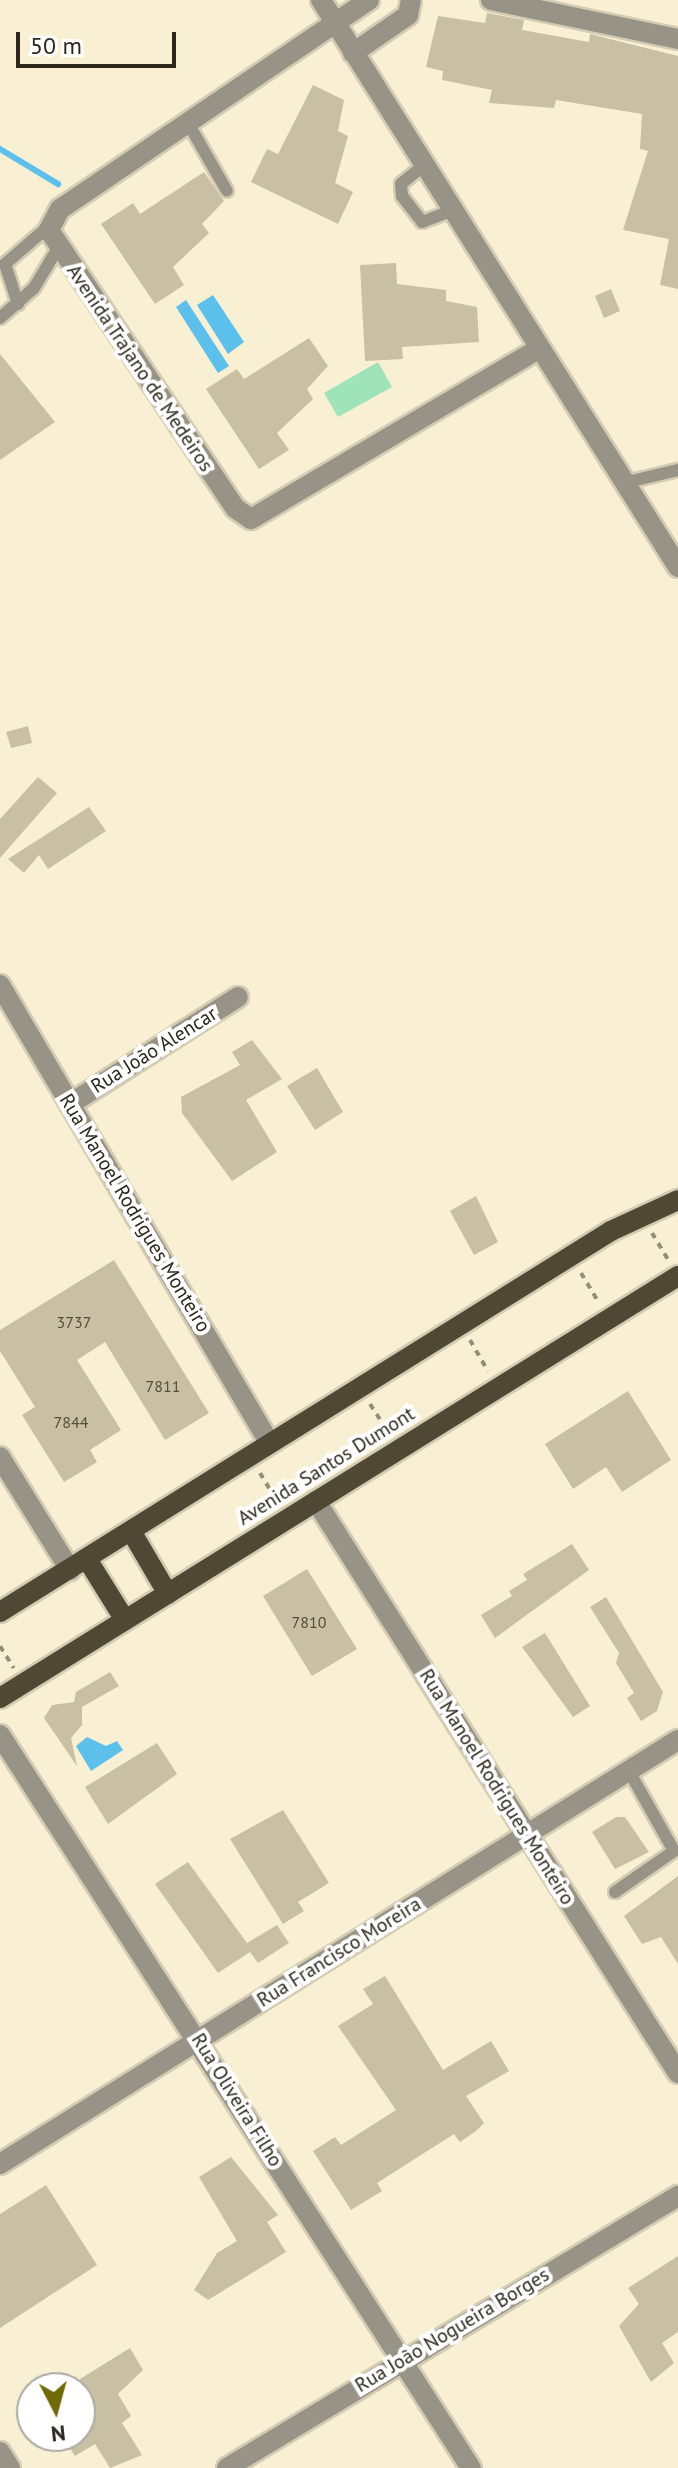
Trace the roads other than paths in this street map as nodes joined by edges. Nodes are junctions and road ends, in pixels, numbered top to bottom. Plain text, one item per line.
1 (321, 0) edge
2 (369, 0) edge
3 (491, 0) edge
4 (413, 2) edge
5 (337, 27) junction
6 (678, 39) edge
7 (353, 53) junction
8 (188, 123) junction
9 (423, 166) junction
10 (227, 191) dead end
11 (451, 211) junction
12 (49, 226) junction
13 (58, 248) junction
14 (18, 304) junction
15 (0, 318) edge
16 (537, 350) junction
17 (678, 470) edge
18 (623, 483) junction
19 (678, 567) edge
20 (0, 985) edge
21 (238, 997) dead end
22 (70, 1104) junction
23 (678, 1200) edge
24 (678, 1277) edge
25 (269, 1442) junction
26 (0, 1457) edge
27 (316, 1501) junction
28 (131, 1531) junction
29 (78, 1565) junction
30 (168, 1594) junction
31 (0, 1612) edge
32 (125, 1620) junction
33 (0, 1698) edge
34 (0, 1735) edge
35 (678, 1740) edge
36 (629, 1771) junction
37 (528, 1834) junction
38 (615, 1892) dead end
39 (199, 2040) junction
40 (678, 2073) edge
41 (0, 2164) edge
42 (678, 2196) edge
43 (401, 2359) junction
44 (0, 2452) edge
45 (10, 2468) edge
46 (227, 2468) edge
47 (471, 2468) edge

1 - 5 street
2 - 5 street
3 - 6 street
4 - 7 street
5 - 7 street
5 - 8 street
7 - 9 street
8 - 10 lane
8 - 12 street
9 - 11 street
9 - 11 lane
11 - 16 street
12 - 13 street, Avenida Trajano de Medeiros
12 - 14 lane
13 - 14 lane
13 - 16 street, Avenida Trajano de Medeiros
14 - 15 lane
16 - 18 street
17 - 18 lane
18 - 19 street
20 - 22 street, Rua Manoel Rodrigues Monteiro
21 - 22 street, Rua João Alencar
22 - 25 street, Rua Manoel Rodrigues Monteiro
23 - 25 main road
24 - 27 main road, Avenida Santos Dumont
25 - 28 main road
26 - 29 street
27 - 30 main road, Avenida Santos Dumont
27 - 37 street, Rua Manoel Rodrigues Monteiro
28 - 29 main road
28 - 30 main road
29 - 31 main road
29 - 32 main road
30 - 32 main road, Avenida Santos Dumont
32 - 33 main road, Avenida Santos Dumont
34 - 39 street, Rua Oliveira Filho
35 - 36 street, Rua Francisco Moreira
36 - 37 street, Rua Francisco Moreira
36 - 38 lane
37 - 39 street, Rua Francisco Moreira
37 - 40 street, Rua Manoel Rodrigues Monteiro
39 - 41 street, Rua Francisco Moreira
39 - 43 street, Rua Oliveira Filho
42 - 43 street, Rua João Nogueira Borges
43 - 46 street, Rua João Nogueira Borges
43 - 47 street, Rua Oliveira Filho
44 - 45 street

